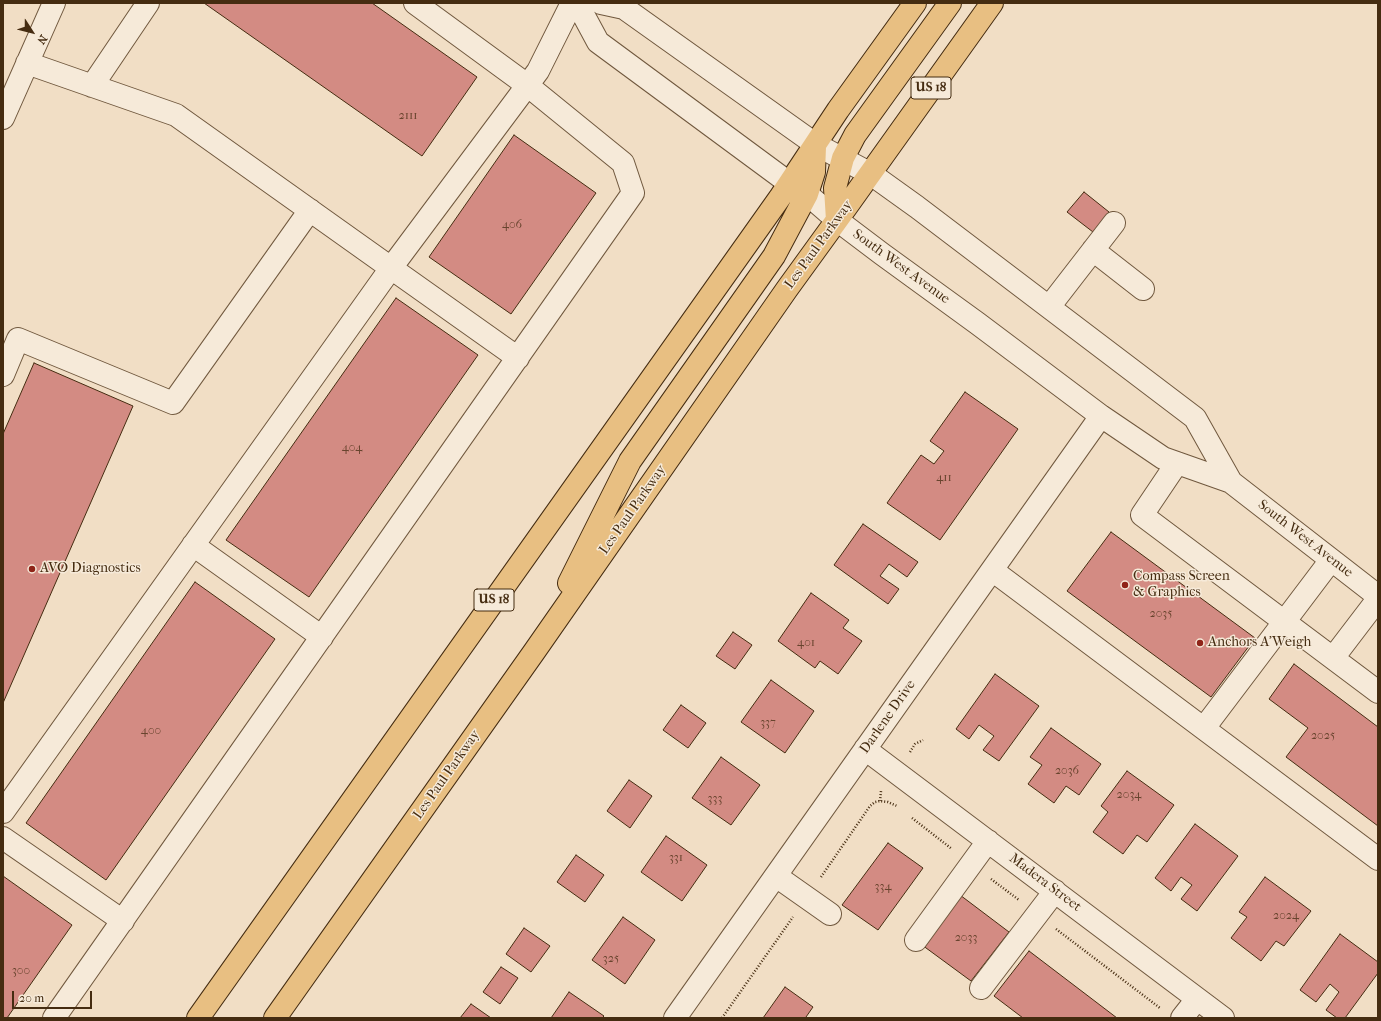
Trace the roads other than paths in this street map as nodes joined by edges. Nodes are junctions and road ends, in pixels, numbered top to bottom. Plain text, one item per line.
1 (148, 3) edge
2 (415, 3) edge
3 (572, 3) edge
4 (577, 3) edge
5 (601, 3) edge
6 (915, 3) edge
7 (950, 3) edge
8 (992, 3) edge
9 (48, 5) edge
10 (27, 63) junction
11 (527, 85) junction
12 (92, 86) junction
13 (3, 118) edge
14 (816, 144) junction
15 (843, 158) junction
16 (871, 174) junction
17 (798, 189) junction
18 (310, 210) junction
19 (838, 220) junction
20 (1114, 223) dead end
21 (1093, 250) junction
22 (391, 268) junction
23 (1143, 289) dead end
24 (1049, 307) junction
25 (518, 358) junction
26 (3, 375) edge
27 (1101, 416) junction
28 (1177, 463) junction
29 (1231, 482) junction
30 (193, 545) junction
31 (1331, 560) junction
32 (992, 570) junction
33 (1378, 597) edge
34 (1285, 622) junction
35 (322, 637) junction
36 (534, 652) junction
37 (1333, 658) junction
38 (1378, 692) edge
39 (1204, 728) junction
40 (866, 749) junction
41 (3, 812) edge
42 (3, 838) edge
43 (988, 841) junction
44 (1378, 859) edge
45 (776, 876) junction
46 (1055, 891) junction
47 (830, 914) dead end
48 (123, 921) junction
49 (916, 940) dead end
50 (981, 988) dead end
51 (1209, 1011) edge
52 (54, 1018) edge
53 (198, 1018) edge
54 (275, 1018) edge
55 (675, 1018) edge
56 (1182, 1018) edge

1 - 12 street
2 - 11 street
3 - 11 street
4 - 17 street, South West Avenue
5 - 14 street, South West Avenue
6 - 14 main road
7 - 15 main road
8 - 16 main road, Les Paul Parkway / US 18
9 - 10 street
10 - 12 street
10 - 13 street
11 - 22 street
11 - 25 street
12 - 18 street
14 - 15 street, South West Avenue
14 - 17 main road
15 - 16 street, South West Avenue
15 - 19 main road
16 - 19 main road, Les Paul Parkway / US 18
16 - 24 street, South West Avenue
17 - 19 street, South West Avenue
17 - 36 main road
17 - 53 main road, US 18
18 - 22 street
18 - 26 street
19 - 27 street, South West Avenue
19 - 36 main road, Les Paul Parkway / US 18
20 - 21 street
21 - 23 street
21 - 24 street
22 - 25 street
22 - 30 street
24 - 29 street, South West Avenue
25 - 35 street
27 - 28 street, South West Avenue
27 - 32 street, Darlene Drive
28 - 29 street, South West Avenue
28 - 34 street
29 - 31 street, South West Avenue
30 - 35 street
30 - 41 street
31 - 33 street, South West Avenue
31 - 34 street
32 - 39 street
32 - 40 street, Darlene Drive
33 - 37 street
34 - 37 street
34 - 39 street
35 - 48 street
36 - 54 main road, Les Paul Parkway / US 18
37 - 38 street
39 - 44 street
40 - 43 street, Madera Street
40 - 45 street, Darlene Drive
42 - 48 street
43 - 46 street, Madera Street
43 - 49 street
45 - 47 street
45 - 55 street, Darlene Drive
46 - 50 street
46 - 51 street, Madera Street
48 - 52 street
51 - 56 street

